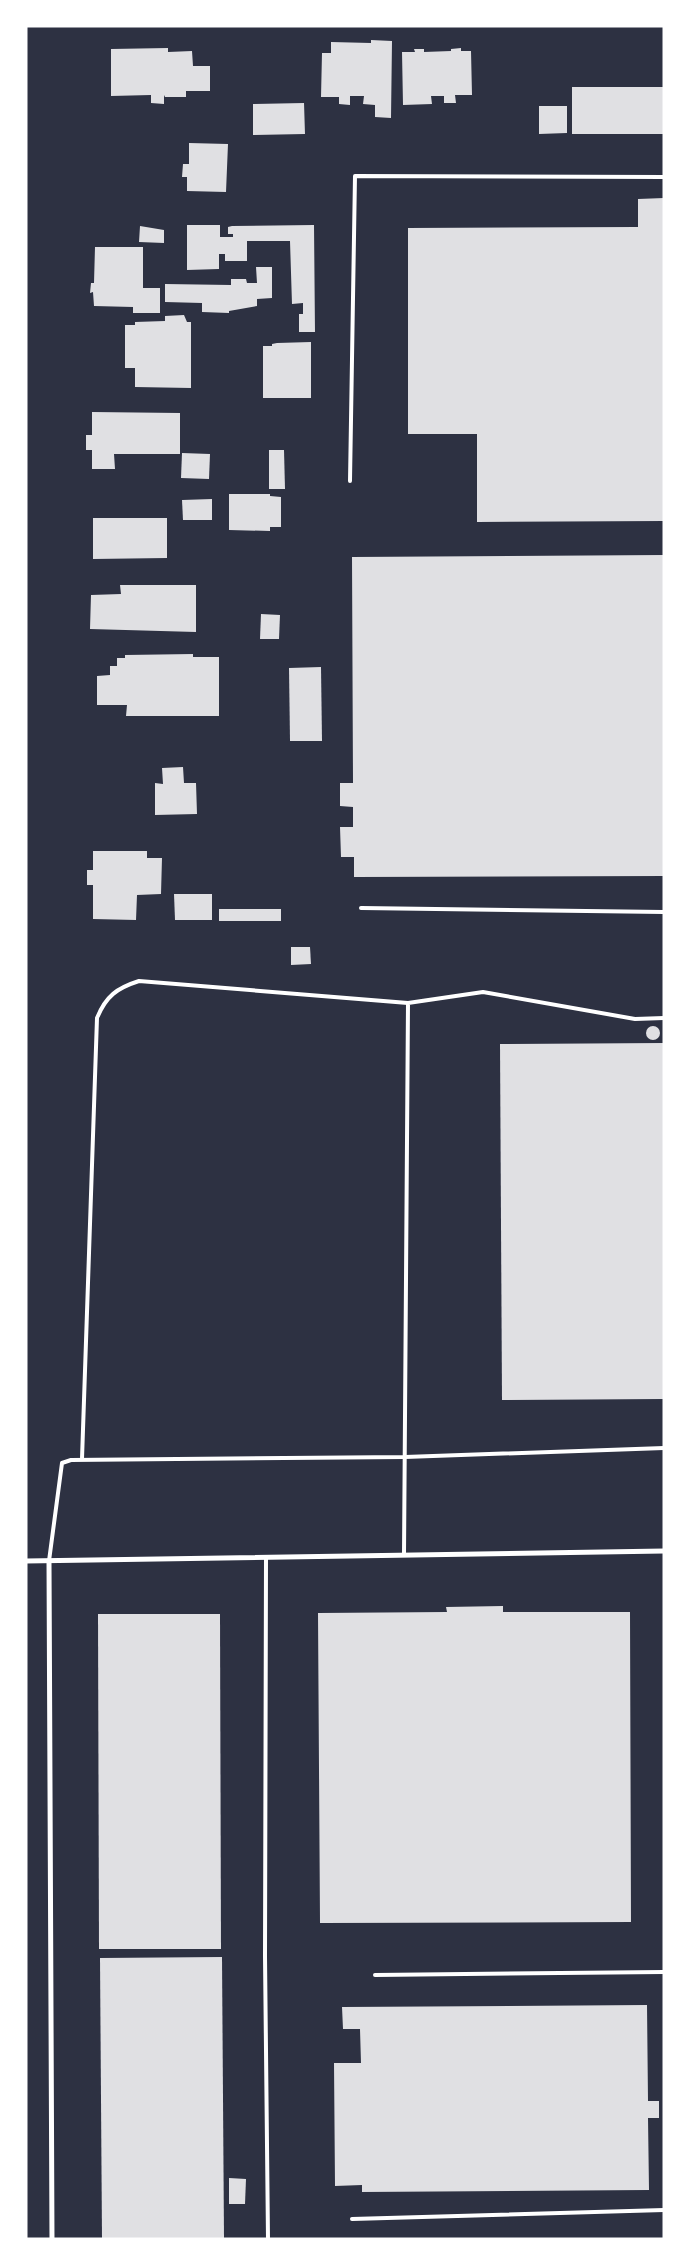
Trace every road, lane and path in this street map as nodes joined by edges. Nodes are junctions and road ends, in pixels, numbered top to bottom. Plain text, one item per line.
1 (664, 177) edge
2 (350, 481) dead end
3 (361, 908) dead end
4 (664, 912) edge
5 (408, 1003) junction
6 (664, 1018) edge
7 (664, 1448) edge
8 (405, 1457) junction
9 (82, 1459) junction
10 (664, 1551) edge
11 (404, 1555) junction
12 (266, 1557) junction
13 (26, 1560) edge
14 (49, 1561) junction
15 (664, 1972) edge
16 (375, 1975) dead end
17 (664, 2210) edge
18 (352, 2219) dead end
19 (52, 2239) edge
20 (268, 2239) edge

1 - 2 lane
3 - 4 lane
5 - 6 lane
5 - 8 lane
5 - 9 lane
7 - 8 lane
8 - 9 lane
8 - 11 lane
9 - 14 lane
10 - 11 street
11 - 12 street
12 - 14 street
12 - 20 lane
13 - 14 street
14 - 19 street
15 - 16 lane
17 - 18 lane

